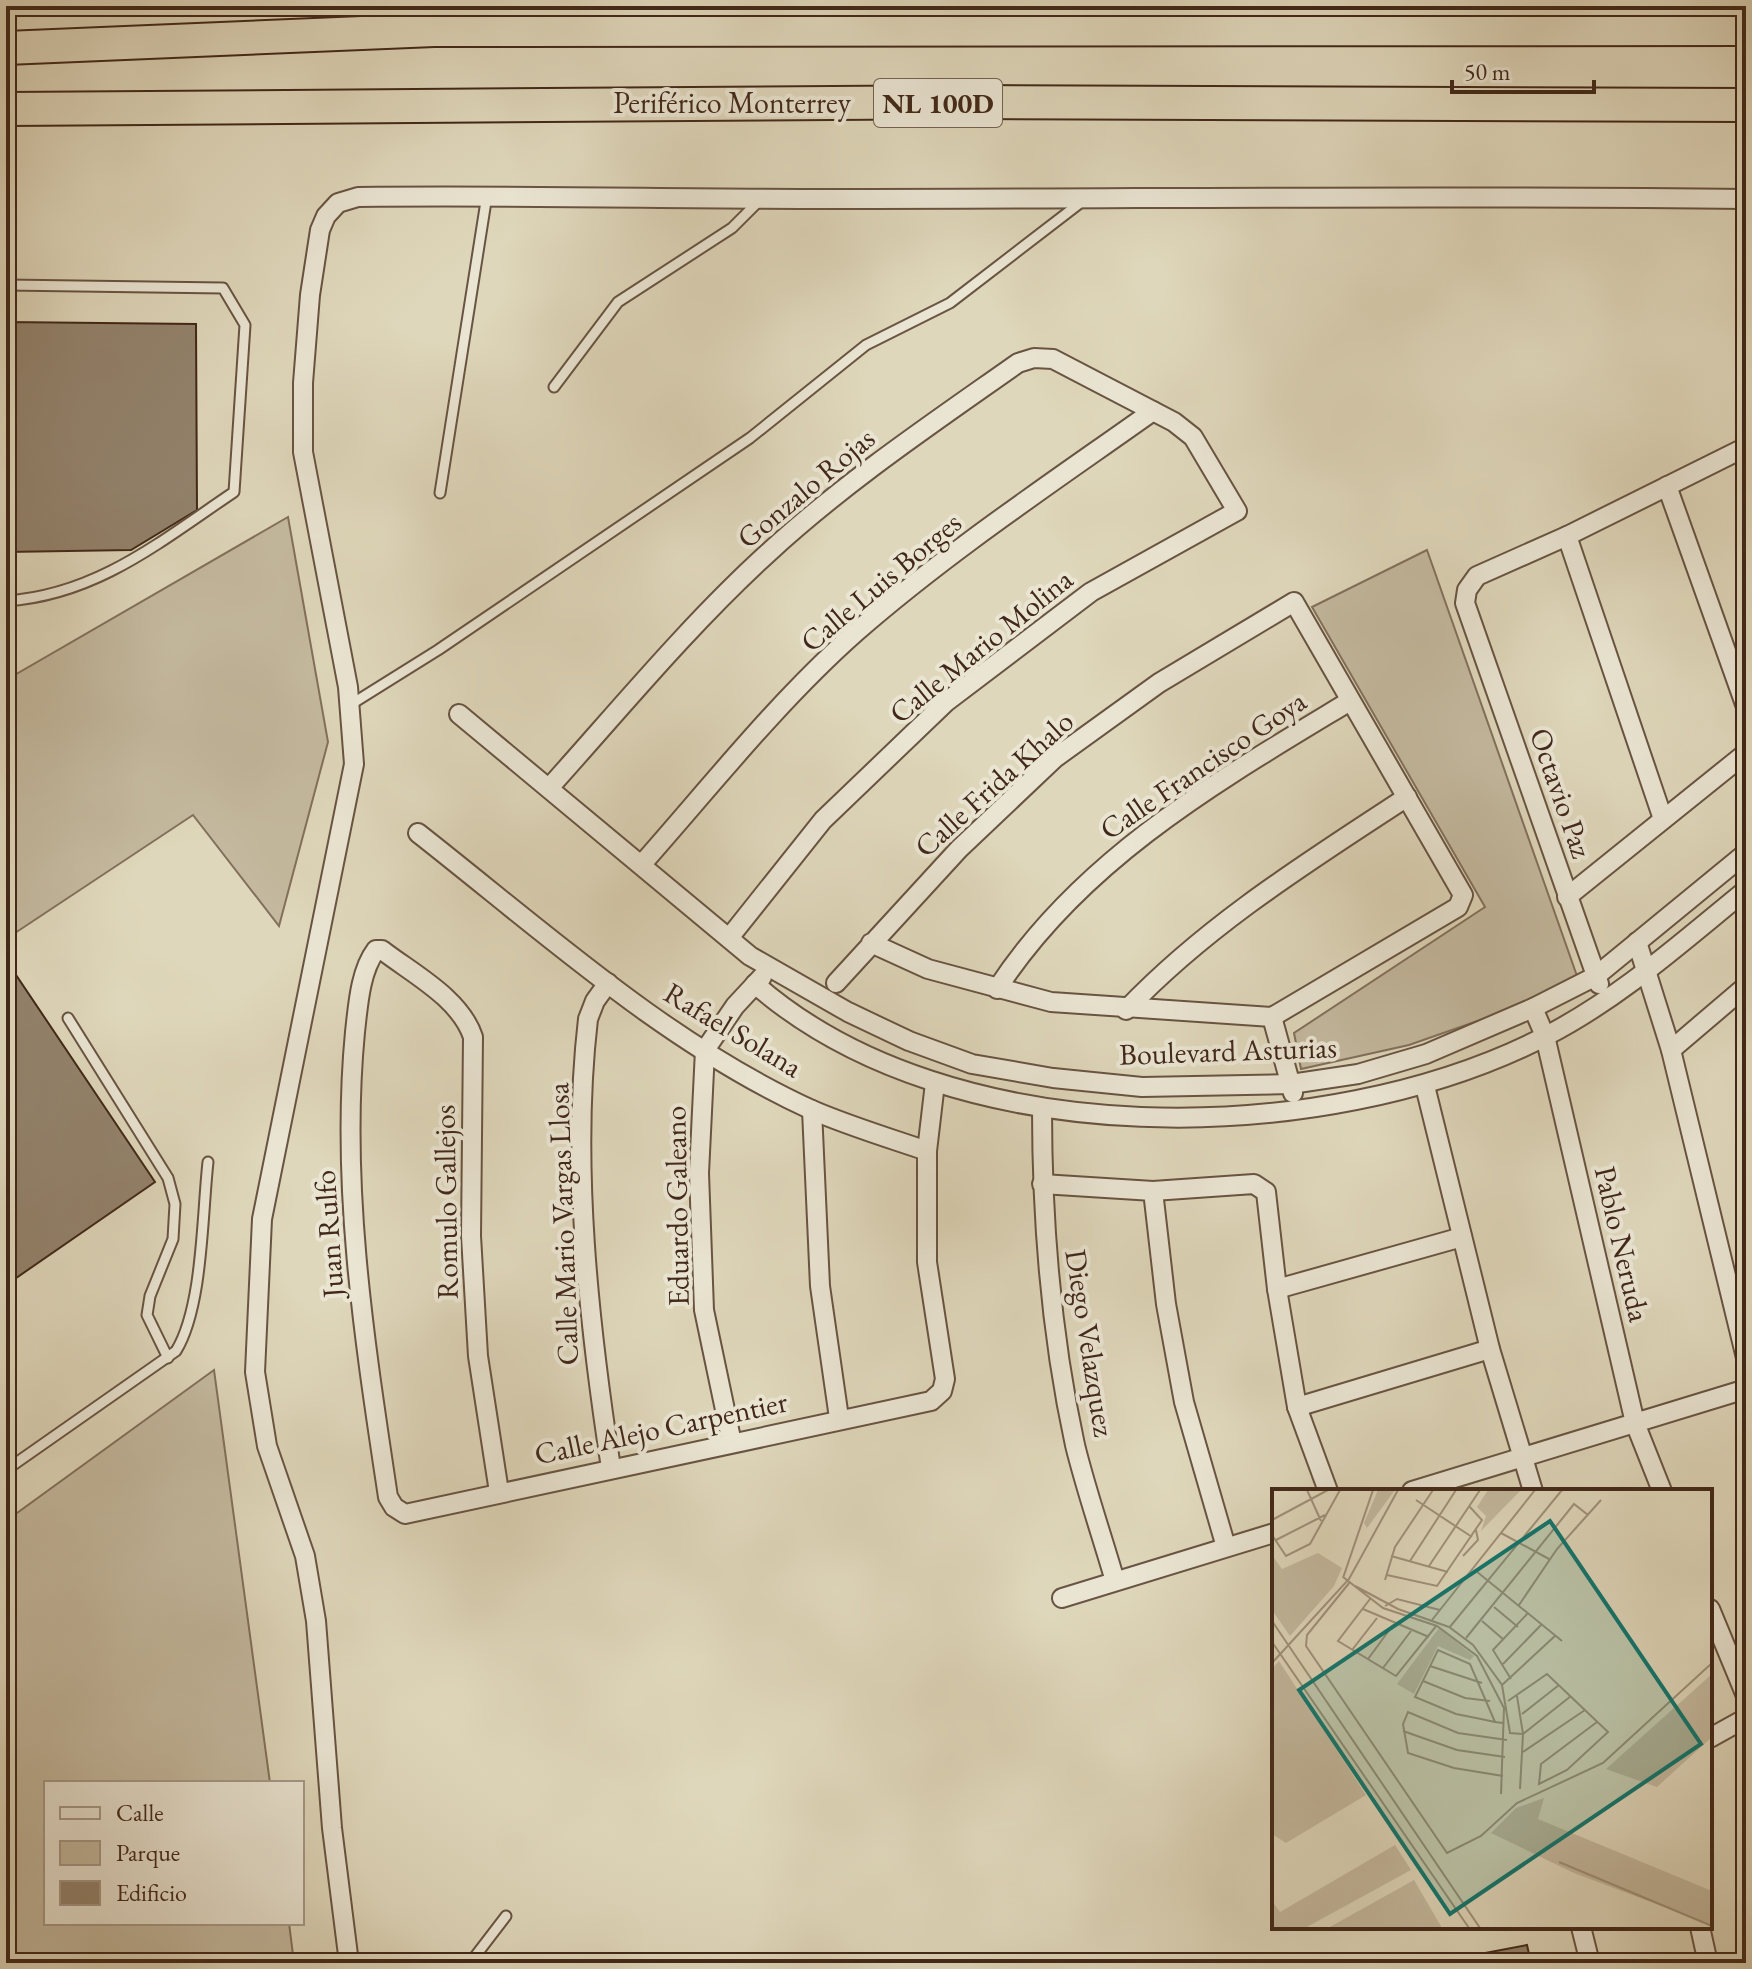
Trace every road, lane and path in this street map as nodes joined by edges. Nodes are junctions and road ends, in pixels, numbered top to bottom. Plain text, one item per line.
1 (1746, 29) edge
2 (6, 48) edge
3 (1746, 105) edge
4 (6, 109) edge
5 (487, 195) junction
6 (763, 198) junction
7 (1086, 198) junction
8 (1746, 199) edge
9 (6, 285) edge
10 (554, 387) dead end
11 (1153, 411) junction
12 (1746, 447) edge
13 (1667, 486) junction
14 (440, 493) dead end
15 (1237, 511) joint
16 (1567, 536) junction
17 (6, 601) edge
18 (1350, 701) junction
19 (350, 705) junction
20 (1746, 707) edge
21 (459, 714) dead end
22 (1746, 753) edge
23 (549, 788) junction
24 (1407, 797) junction
25 (1663, 819) junction
26 (418, 833) dead end
27 (1746, 853) edge
28 (642, 864) junction
29 (1746, 890) edge
30 (1567, 897) junction
31 (729, 938) junction
32 (1637, 942) junction
33 (871, 943) junction
34 (382, 950) joint
35 (750, 956) junction
36 (772, 966) junction
37 (1648, 970) junction
38 (1596, 976) junction
39 (608, 983) junction
40 (836, 983) dead end
41 (755, 984) junction
42 (1746, 986) edge
43 (997, 989) junction
44 (1605, 1001) junction
45 (1533, 1008) junction
46 (1126, 1010) junction
47 (1272, 1017) junction
48 (68, 1018) dead end
49 (1545, 1036) junction
50 (705, 1050) junction
51 (1671, 1050) junction
52 (935, 1083) junction
53 (1291, 1084) junction
54 (1425, 1086) junction
55 (1297, 1108) junction
56 (1042, 1109) junction
57 (812, 1110) junction
58 (927, 1151) junction
59 (208, 1162) dead end
60 (1042, 1184) junction
61 (1153, 1191) junction
62 (1462, 1237) junction
63 (1277, 1289) junction
64 (1490, 1349) junction
65 (168, 1358) junction
66 (1746, 1358) edge
67 (1746, 1389) edge
68 (1297, 1407) junction
69 (839, 1418) junction
70 (1635, 1423) junction
71 (732, 1443) junction
72 (1520, 1455) junction
73 (611, 1468) junction
74 (6, 1470) edge
75 (1327, 1489) edge
76 (1418, 1489) edge
77 (1532, 1489) edge
78 (1661, 1489) edge
79 (499, 1492) junction
80 (405, 1514) joint
81 (1272, 1534) edge
82 (1226, 1547) junction
83 (1115, 1581) junction
84 (1062, 1598) dead end
85 (1712, 1614) edge
86 (1746, 1696) edge
87 (1746, 1718) edge
88 (1712, 1737) edge
89 (506, 1916) dead end
90 (1582, 1929) edge
91 (1700, 1929) edge
92 (349, 1963) edge
93 (470, 1963) edge
94 (1590, 1963) edge
95 (1708, 1963) edge

1 - 2 highway
3 - 4 highway, Periférico Monterrey / NL 100D
5 - 6 street
5 - 14 lane
5 - 19 street
6 - 7 street
6 - 10 lane
7 - 8 street
7 - 19 lane
9 - 17 lane
11 - 15 street, Gonzalo Rojas
11 - 23 street, Gonzalo Rojas
11 - 28 street, Calle Luis Borges
12 - 13 street
13 - 16 street
13 - 20 street
15 - 31 street, Calle Mario Molina
16 - 25 street
16 - 30 street, Octavio Paz
18 - 24 street
18 - 33 street, Calle Frida Khalo
18 - 43 street, Calle Francisco Goya
19 - 92 street
21 - 23 street, Boulevard Asturias
22 - 25 street
23 - 28 street, Boulevard Asturias
24 - 46 street
24 - 47 street
25 - 30 street
26 - 39 street, Rafael Solana
27 - 32 street, Boulevard Asturias
28 - 31 street, Boulevard Asturias
29 - 37 street, Boulevard Asturias
30 - 38 street, Octavio Paz
31 - 35 street, Boulevard Asturias
32 - 37 street
32 - 38 street, Boulevard Asturias
33 - 40 street, Calle Frida Khalo
33 - 43 street
34 - 79 street, Romulo Gallejos
34 - 80 street, Juan Rulfo
35 - 36 street, Boulevard Asturias
35 - 41 street
36 - 41 street
36 - 53 street, Boulevard Asturias
37 - 44 street, Boulevard Asturias
37 - 51 street
38 - 44 street, Octavio Paz
38 - 45 street, Boulevard Asturias
39 - 50 street, Rafael Solana
39 - 73 street, Calle Mario Vargas Llosa
41 - 50 street
41 - 52 street, Boulevard Asturias
42 - 51 street
43 - 46 street
44 - 49 street, Boulevard Asturias
45 - 49 street, Pablo Neruda
45 - 53 street, Boulevard Asturias
46 - 47 street
47 - 53 street
48 - 65 lane
49 - 54 street, Boulevard Asturias
49 - 70 street, Pablo Neruda
50 - 57 street, Rafael Solana
50 - 71 street, Eduardo Galeano
51 - 66 street
52 - 56 street, Boulevard Asturias
52 - 58 street
53 - 55 street
54 - 55 street, Boulevard Asturias
54 - 62 street
55 - 56 street, Boulevard Asturias
56 - 60 street, Diego Velazquez
57 - 58 street, Rafael Solana
57 - 69 street
58 - 69 street, Calle Alejo Carpentier
59 - 65 lane
60 - 61 street
60 - 83 street, Diego Velazquez
61 - 63 street
61 - 82 street
62 - 63 street
62 - 64 street
63 - 68 street
64 - 68 street
64 - 72 street
65 - 74 lane
67 - 70 street
68 - 75 street
69 - 71 street, Calle Alejo Carpentier
70 - 72 street
70 - 78 street, Pablo Neruda
71 - 73 street, Calle Alejo Carpentier
72 - 76 street
72 - 77 street
73 - 79 street, Calle Alejo Carpentier
79 - 80 street, Calle Alejo Carpentier
81 - 82 street
82 - 83 street
83 - 84 street
85 - 86 street
87 - 88 street
89 - 93 lane
90 - 94 street
91 - 95 street

